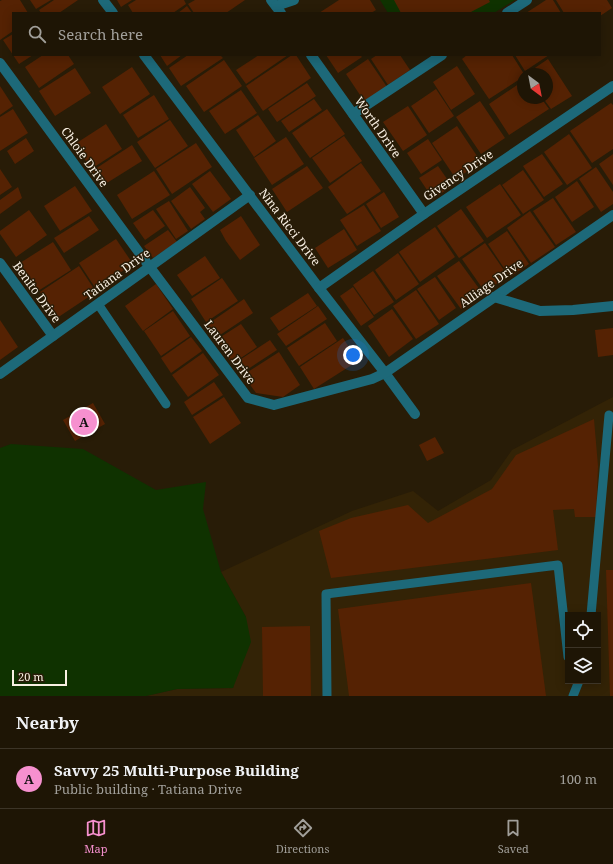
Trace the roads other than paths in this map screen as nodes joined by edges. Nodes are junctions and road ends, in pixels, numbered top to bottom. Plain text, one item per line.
1 (103, 0) edge
2 (294, 0) edge
3 (527, 0) edge
4 (276, 6) edge
5 (112, 12) edge
6 (509, 12) edge
7 (145, 56) edge
8 (312, 56) edge
9 (440, 56) edge
10 (0, 63) edge
11 (613, 86) edge
12 (353, 114) junction
13 (250, 195) junction
14 (424, 214) junction
15 (613, 215) edge
16 (0, 263) edge
17 (149, 266) junction
18 (319, 288) junction
19 (494, 297) junction
20 (98, 304) junction
21 (613, 306) edge
22 (53, 336) junction
23 (385, 373) junction
24 (0, 374) edge
25 (166, 404) dead end
26 (414, 414) dead end
27 (609, 416) dead end
28 (591, 612) edge
29 (567, 648) edge
30 (571, 684) edge
31 (578, 684) edge
32 (327, 696) edge
33 (573, 696) edge

1 - 5 street
2 - 4 street
3 - 6 street
7 - 13 street, Nina Ricci Drive
8 - 12 street, Worth Drive
9 - 12 street
10 - 17 street, Chloie Drive
11 - 14 street, Givency Drive
12 - 14 street, Worth Drive
13 - 17 street, Tatiana Drive
13 - 18 street, Nina Ricci Drive
14 - 18 street, Givency Drive
15 - 19 street, Alliage Drive
16 - 22 street, Benito Drive
17 - 20 street, Tatiana Drive
17 - 23 street, Lauren Drive
18 - 23 street, Nina Ricci Drive
19 - 21 street
19 - 23 street, Alliage Drive
20 - 22 street, Tatiana Drive
20 - 25 lane
22 - 24 street, Tatiana Drive
23 - 26 street, Nina Ricci Drive
27 - 28 lane
29 - 32 lane
30 - 33 lane
31 - 33 lane

